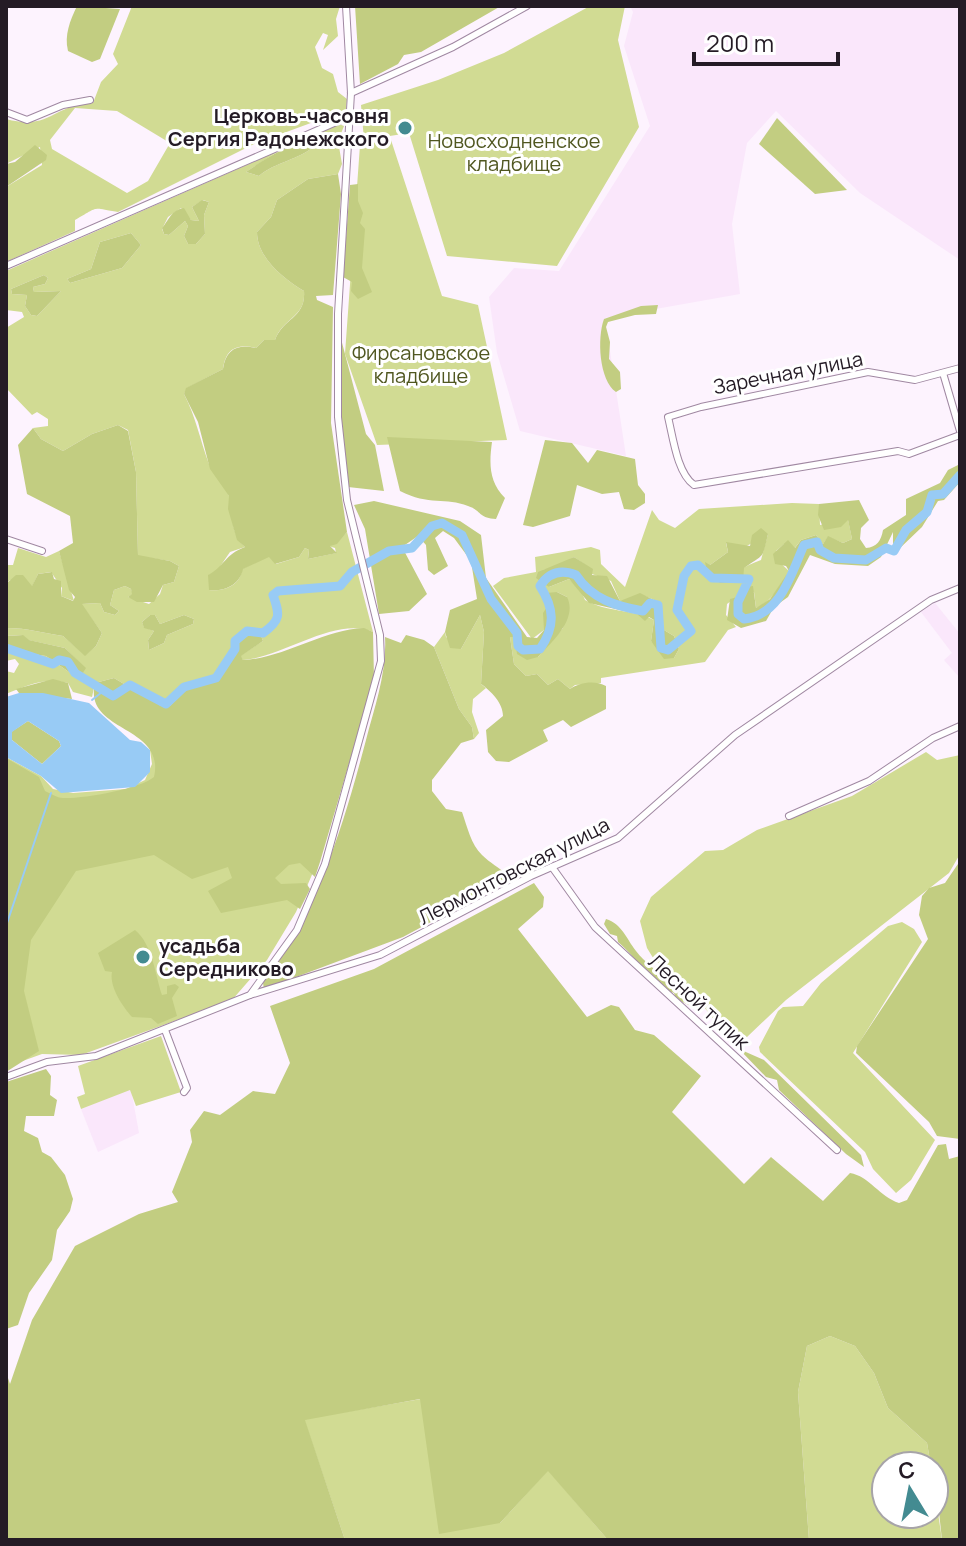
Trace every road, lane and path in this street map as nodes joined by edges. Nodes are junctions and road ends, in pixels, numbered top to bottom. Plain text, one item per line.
1 (346, 6) edge
2 (527, 6) edge
3 (351, 93) junction
4 (90, 100) dead end
5 (6, 112) edge
6 (350, 116) junction
7 (6, 266) edge
8 (960, 368) edge
9 (943, 373) junction
10 (960, 433) edge
11 (6, 539) edge
12 (42, 551) dead end
13 (960, 588) edge
14 (960, 726) edge
15 (789, 816) dead end
16 (552, 867) junction
17 (250, 995) junction
18 (165, 1030) junction
19 (6, 1077) edge
20 (184, 1092) dead end
21 (837, 1150) dead end

1 - 3 street
2 - 3 street
3 - 6 street
4 - 5 street
6 - 7 street
6 - 17 street
8 - 9 street, Заречная улица
9 - 10 street
9 - 10 street, Заречная улица
11 - 12 street
13 - 16 street, Лермонтовская улица
14 - 15 street
16 - 17 street, Лермонтовская улица
16 - 21 street, Лесной тупик
17 - 18 street, Лермонтовская улица
18 - 19 street, Лермонтовская улица
18 - 20 street

